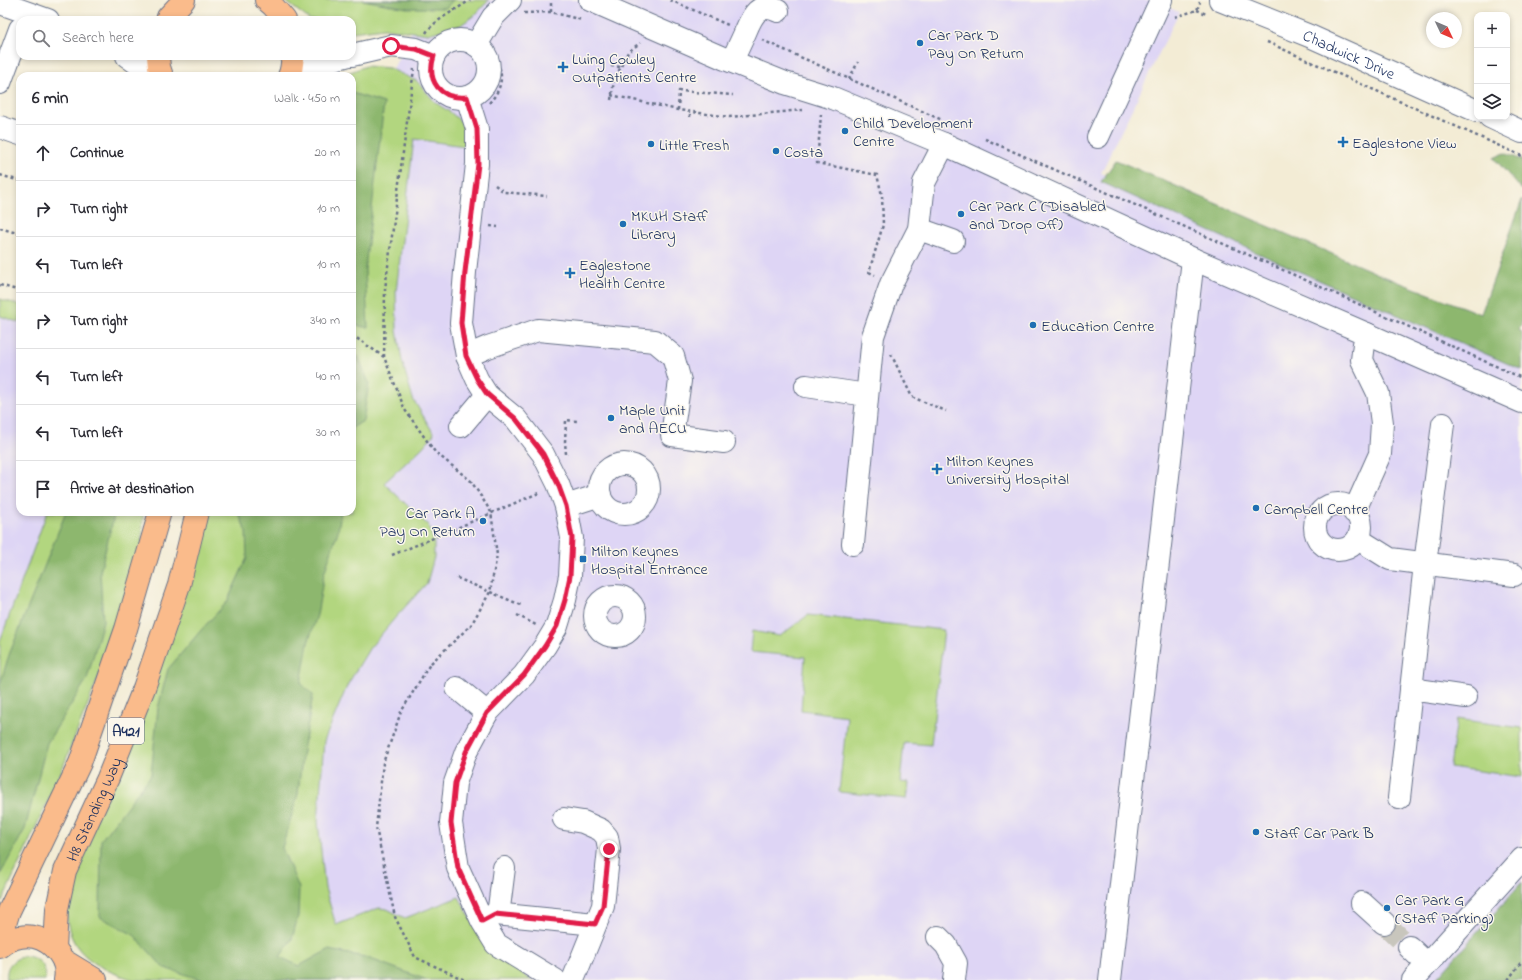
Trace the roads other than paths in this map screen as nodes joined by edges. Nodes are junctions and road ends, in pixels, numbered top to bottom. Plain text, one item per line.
1 (184, 0) edge
2 (1161, 0) edge
3 (0, 3) edge
4 (756, 3) edge
5 (514, 8) edge
6 (1215, 8) edge
7 (587, 10) edge
8 (18, 16) edge
9 (170, 16) edge
10 (16, 39) edge
11 (484, 46) junction
12 (356, 52) edge
13 (425, 52) junction
14 (727, 59) junction
15 (133, 60) edge
16 (158, 60) edge
17 (322, 60) edge
18 (291, 68) edge
19 (149, 72) edge
20 (160, 72) edge
21 (0, 83) edge
22 (476, 102) junction
23 (1474, 110) edge
24 (1496, 120) edge
25 (0, 127) edge
26 (1522, 132) edge
27 (16, 133) edge
28 (1098, 137) dead end
29 (944, 144) junction
30 (919, 229) junction
31 (953, 241) dead end
32 (1193, 259) junction
33 (1367, 334) junction
34 (466, 356) junction
35 (806, 386) dead end
36 (487, 394) junction
37 (867, 395) junction
38 (1522, 402) edge
39 (1443, 424) dead end
40 (461, 426) dead end
41 (724, 442) dead end
42 (600, 495) dead end
43 (566, 506) junction
44 (1354, 512) junction
45 (159, 516) edge
46 (196, 516) edge
47 (1358, 539) junction
48 (853, 544) dead end
49 (1425, 564) junction
50 (1514, 575) dead end
51 (565, 600) junction
52 (594, 612) dead end
53 (457, 688) dead end
54 (1411, 689) junction
55 (1466, 697) dead end
56 (487, 713) junction
57 (1399, 798) dead end
58 (564, 819) dead end
59 (1522, 859) edge
60 (504, 868) dead end
61 (1362, 903) dead end
62 (488, 917) junction
63 (1384, 923) tunnel mouth
64 (593, 930) junction
65 (938, 937) dead end
66 (0, 940) edge
67 (0, 947) edge
68 (1409, 948) tunnel mouth
69 (61, 963) edge
70 (1427, 964) junction
71 (96, 980) edge
72 (555, 980) edge
73 (573, 980) edge
74 (954, 980) edge
75 (1110, 980) edge
76 (1413, 980) edge

1 - 9 main road
2 - 28 street
3 - 8 street
4 - 14 street
5 - 11 street
6 - 23 street, Chadwick Drive
7 - 14 street
10 - 21 street
11 - 13 street
11 - 22 street
12 - 13 street
13 - 22 street
14 - 29 street
15 - 19 street
16 - 20 main road
17 - 18 street
22 - 34 street
24 - 26 street
25 - 27 street
29 - 30 street
29 - 32 street
30 - 31 street
30 - 37 street
32 - 33 street
32 - 75 street
33 - 38 street
33 - 44 street
34 - 36 street
34 - 41 street
35 - 37 street
36 - 40 street
36 - 43 street
37 - 48 street
39 - 49 street
42 - 43 street
43 - 51 street
44 - 47 street
44 - 47 street
45 - 66 main road, H8 Standing Way / A421
46 - 69 main road, H8 Standing Way / A421
47 - 49 street
49 - 50 street
49 - 54 street
51 - 52 street
51 - 56 street
53 - 56 street
54 - 55 street
54 - 57 street
56 - 62 street
58 - 64 street
59 - 70 street
60 - 62 street
61 - 63 street
62 - 64 street
62 - 72 street
64 - 73 street
65 - 74 street
67 - 69 main road
68 - 70 street
69 - 71 main road
70 - 76 street

